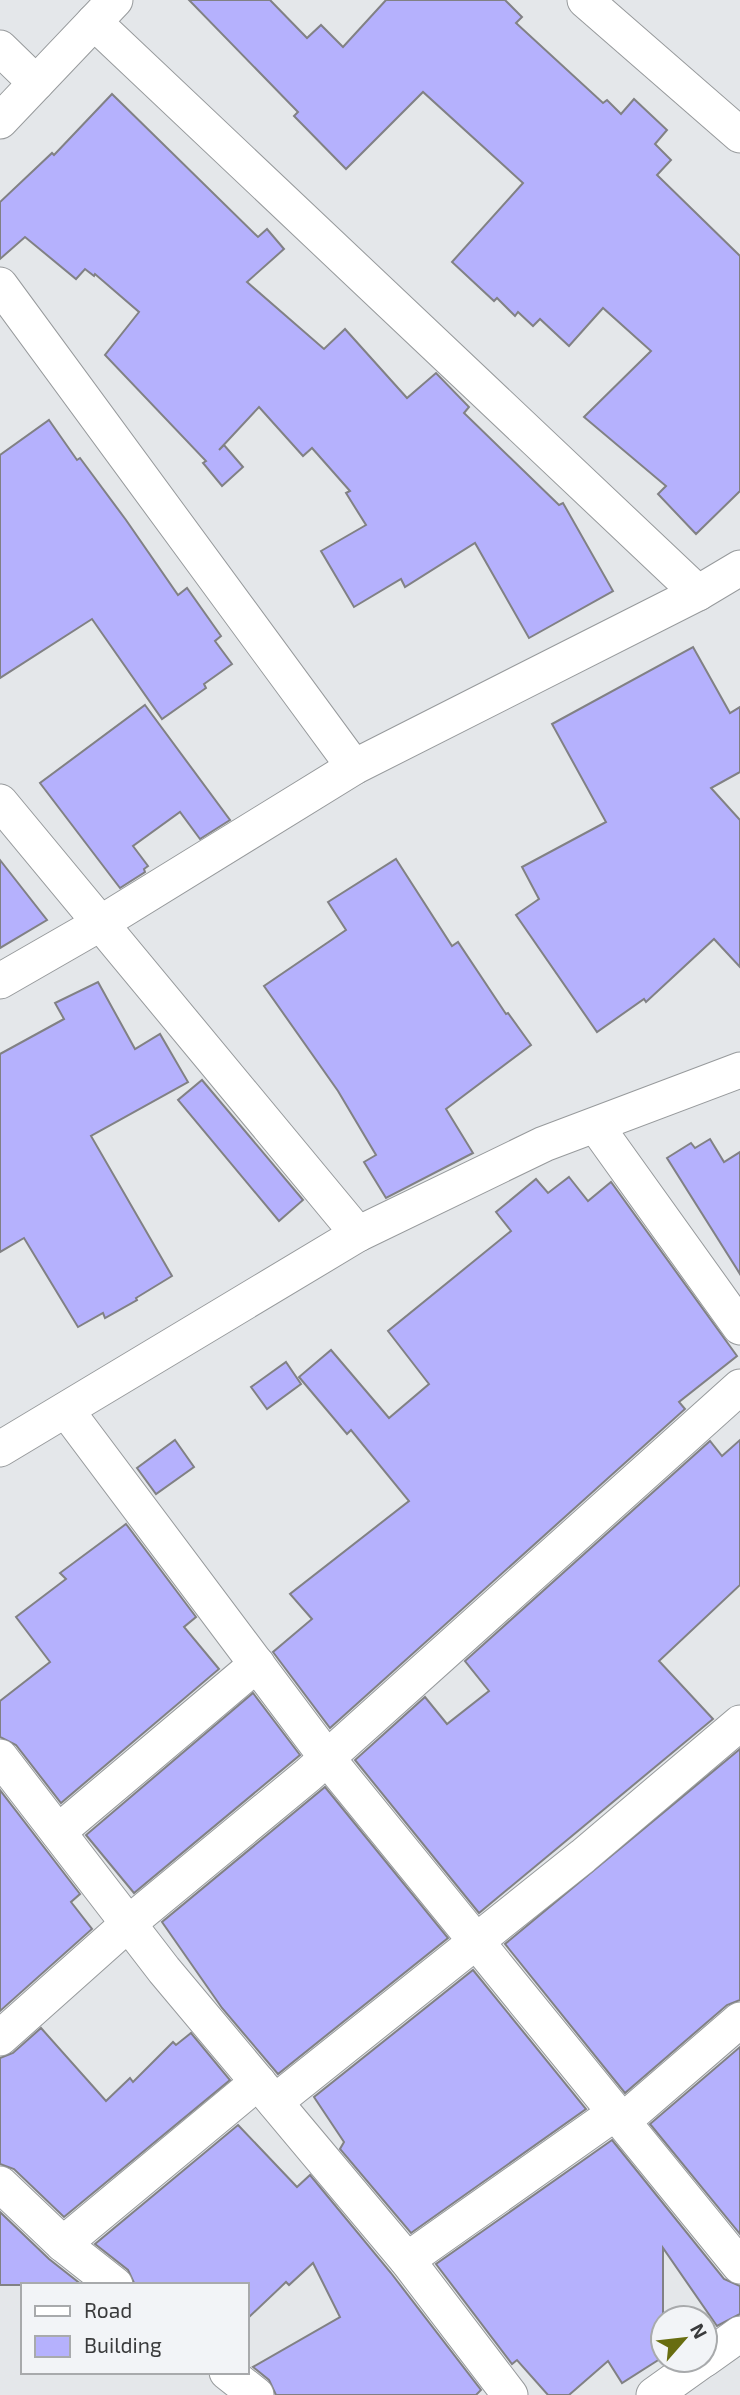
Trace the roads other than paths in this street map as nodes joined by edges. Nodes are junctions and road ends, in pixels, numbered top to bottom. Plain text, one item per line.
1 (584, 0) edge
2 (104, 11) edge
3 (0, 48) edge
4 (36, 83) junction
5 (0, 121) edge
6 (740, 135) edge
7 (0, 285) edge
8 (740, 568) edge
9 (698, 593) junction
10 (355, 767) junction
11 (0, 802) edge
12 (101, 923) junction
13 (0, 981) edge
14 (740, 1070) edge
15 (596, 1126) junction
16 (358, 1234) junction
17 (740, 1327) edge
18 (740, 1387) edge
19 (66, 1410) junction
20 (0, 1450) edge
21 (257, 1664) junction
22 (740, 1723) edge
23 (0, 1757) edge
24 (327, 1758) junction
25 (58, 1832) junction
26 (128, 1923) junction
27 (476, 1941) junction
28 (740, 2020) edge
29 (0, 2038) edge
30 (267, 2092) junction
31 (619, 2117) junction
32 (0, 2184) edge
33 (63, 2244) junction
34 (407, 2260) junction
35 (740, 2266) edge
36 (112, 2283) edge
37 (740, 2334) edge
38 (719, 2349) edge
39 (230, 2374) edge
40 (683, 2374) edge
41 (256, 2395) edge
42 (510, 2395) edge
43 (654, 2395) edge

1 - 6 street
2 - 4 street
2 - 9 street
3 - 4 street
4 - 5 street
7 - 10 street
8 - 9 street
9 - 10 street
10 - 12 street
11 - 12 street
12 - 13 street
12 - 16 street
14 - 15 street
15 - 16 street
15 - 17 street
16 - 19 street
18 - 24 street
19 - 20 street
19 - 21 street
21 - 24 street
21 - 25 street
22 - 27 street
23 - 25 street
24 - 26 street
24 - 27 street
25 - 26 street
26 - 29 street
26 - 30 street
27 - 30 street
27 - 31 street
28 - 31 street
30 - 33 street
30 - 34 street
31 - 34 street
31 - 35 street
32 - 33 street
33 - 36 street
34 - 42 street
37 - 38 street
39 - 41 street
40 - 43 street

